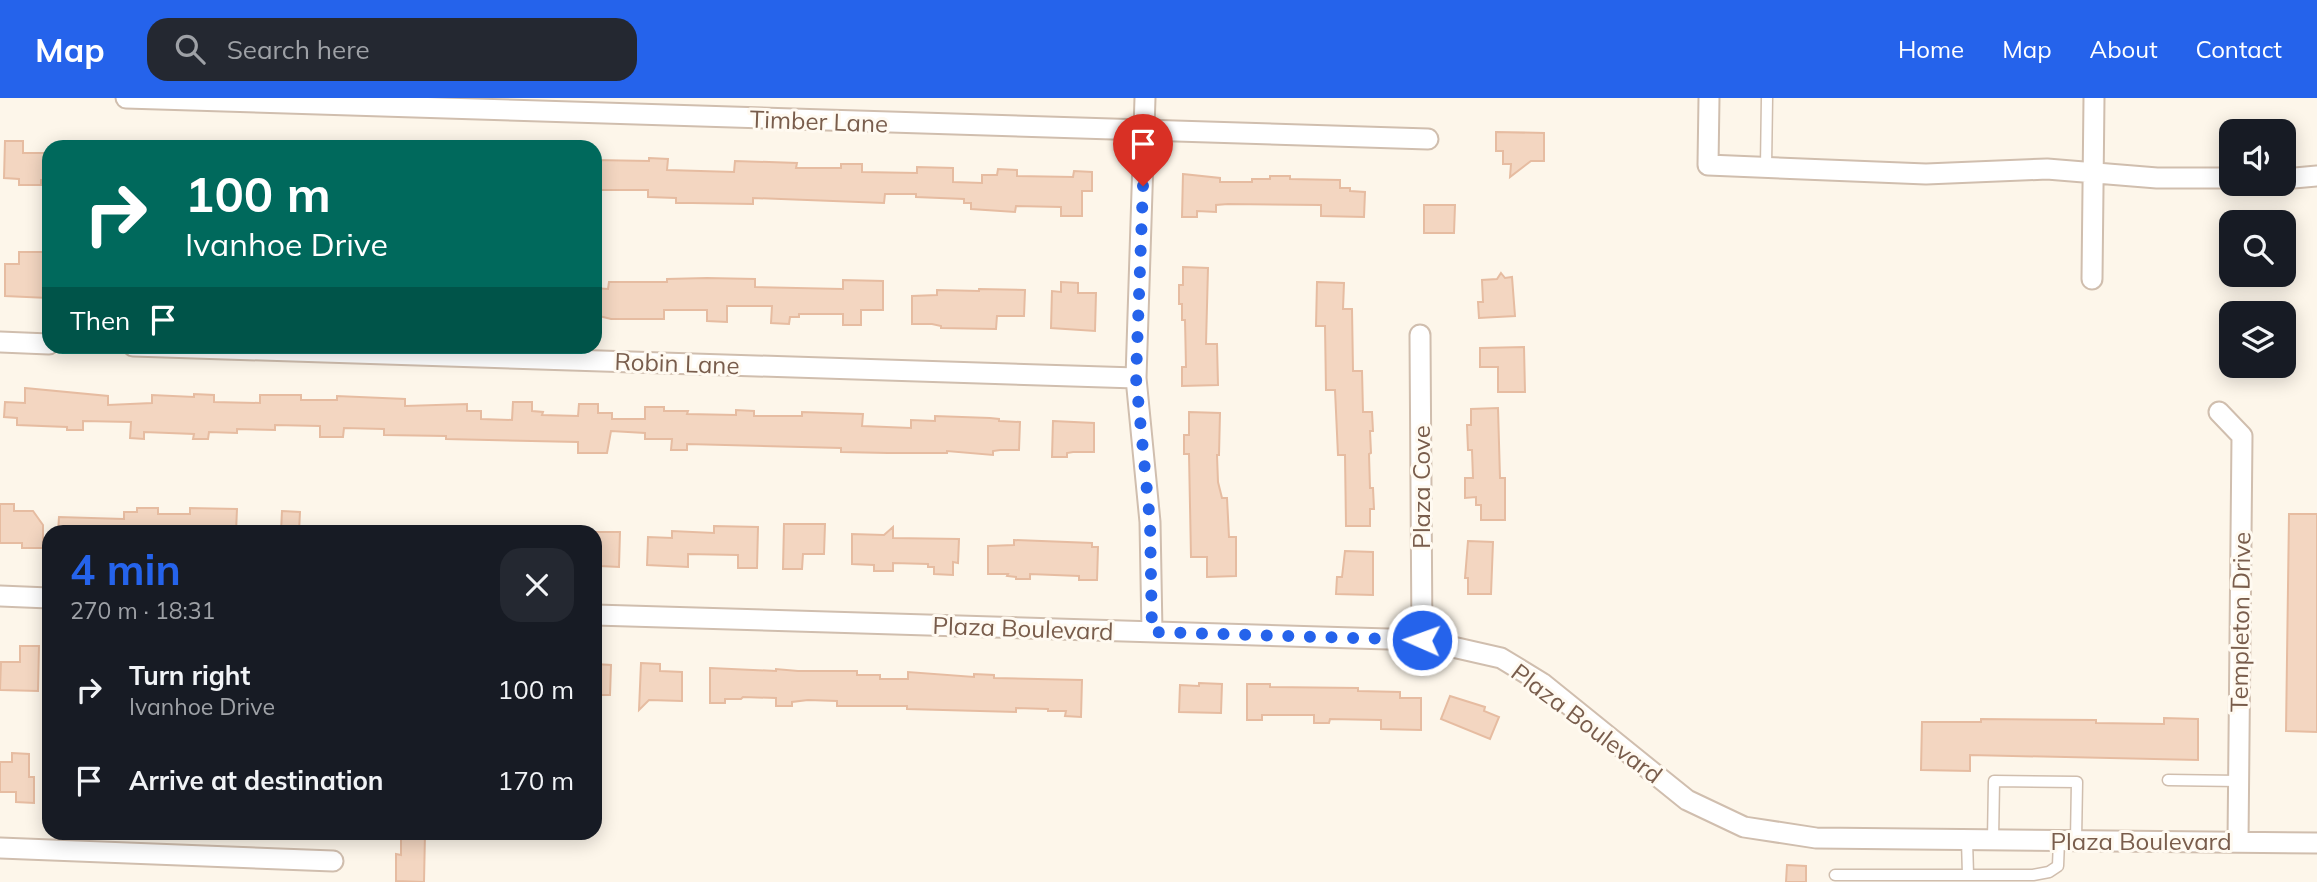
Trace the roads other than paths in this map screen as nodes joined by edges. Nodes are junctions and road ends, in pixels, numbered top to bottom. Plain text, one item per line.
1 (126, 98) edge
2 (1145, 98) edge
3 (1709, 98) edge
4 (1767, 98) edge
5 (2094, 98) edge
6 (1144, 132) junction
7 (1428, 139) dead end
8 (1766, 167) junction
9 (2093, 173) junction
10 (2317, 176) edge
11 (2219, 178) edge
12 (2296, 178) edge
13 (2092, 279) dead end
14 (1420, 335) dead end
15 (0, 342) edge
16 (42, 344) edge
17 (384, 354) edge
18 (1136, 378) junction
19 (2219, 412) dead end
20 (0, 596) edge
21 (42, 598) edge
22 (602, 615) edge
23 (1152, 632) junction
24 (1422, 640) junction
25 (2168, 780) dead end
26 (2239, 781) junction
27 (1968, 840) junction
28 (1993, 840) junction
29 (2068, 840) junction
30 (2238, 842) junction
31 (2317, 843) edge
32 (0, 848) edge
33 (333, 861) dead end
34 (1835, 875) dead end
35 (1968, 875) junction

1 - 6 street, Timber Lane
2 - 6 street
3 - 8 street
4 - 8 lane
5 - 9 street
6 - 7 street, Timber Lane
6 - 18 street
8 - 9 street
9 - 11 street
9 - 13 street
10 - 12 street
14 - 24 street, Plaza Cove
15 - 16 street
17 - 18 street, Robin Lane
18 - 23 street
19 - 26 street, Templeton Drive
20 - 21 street
22 - 23 street, Plaza Boulevard
23 - 24 street, Plaza Boulevard
24 - 27 street, Plaza Boulevard
25 - 26 lane
26 - 30 street, Templeton Drive
27 - 28 street, Plaza Boulevard
27 - 35 lane
28 - 29 street, Plaza Boulevard
28 - 29 lane
29 - 30 street, Plaza Boulevard
29 - 35 lane
30 - 31 street, Plaza Boulevard
32 - 33 street
34 - 35 lane

